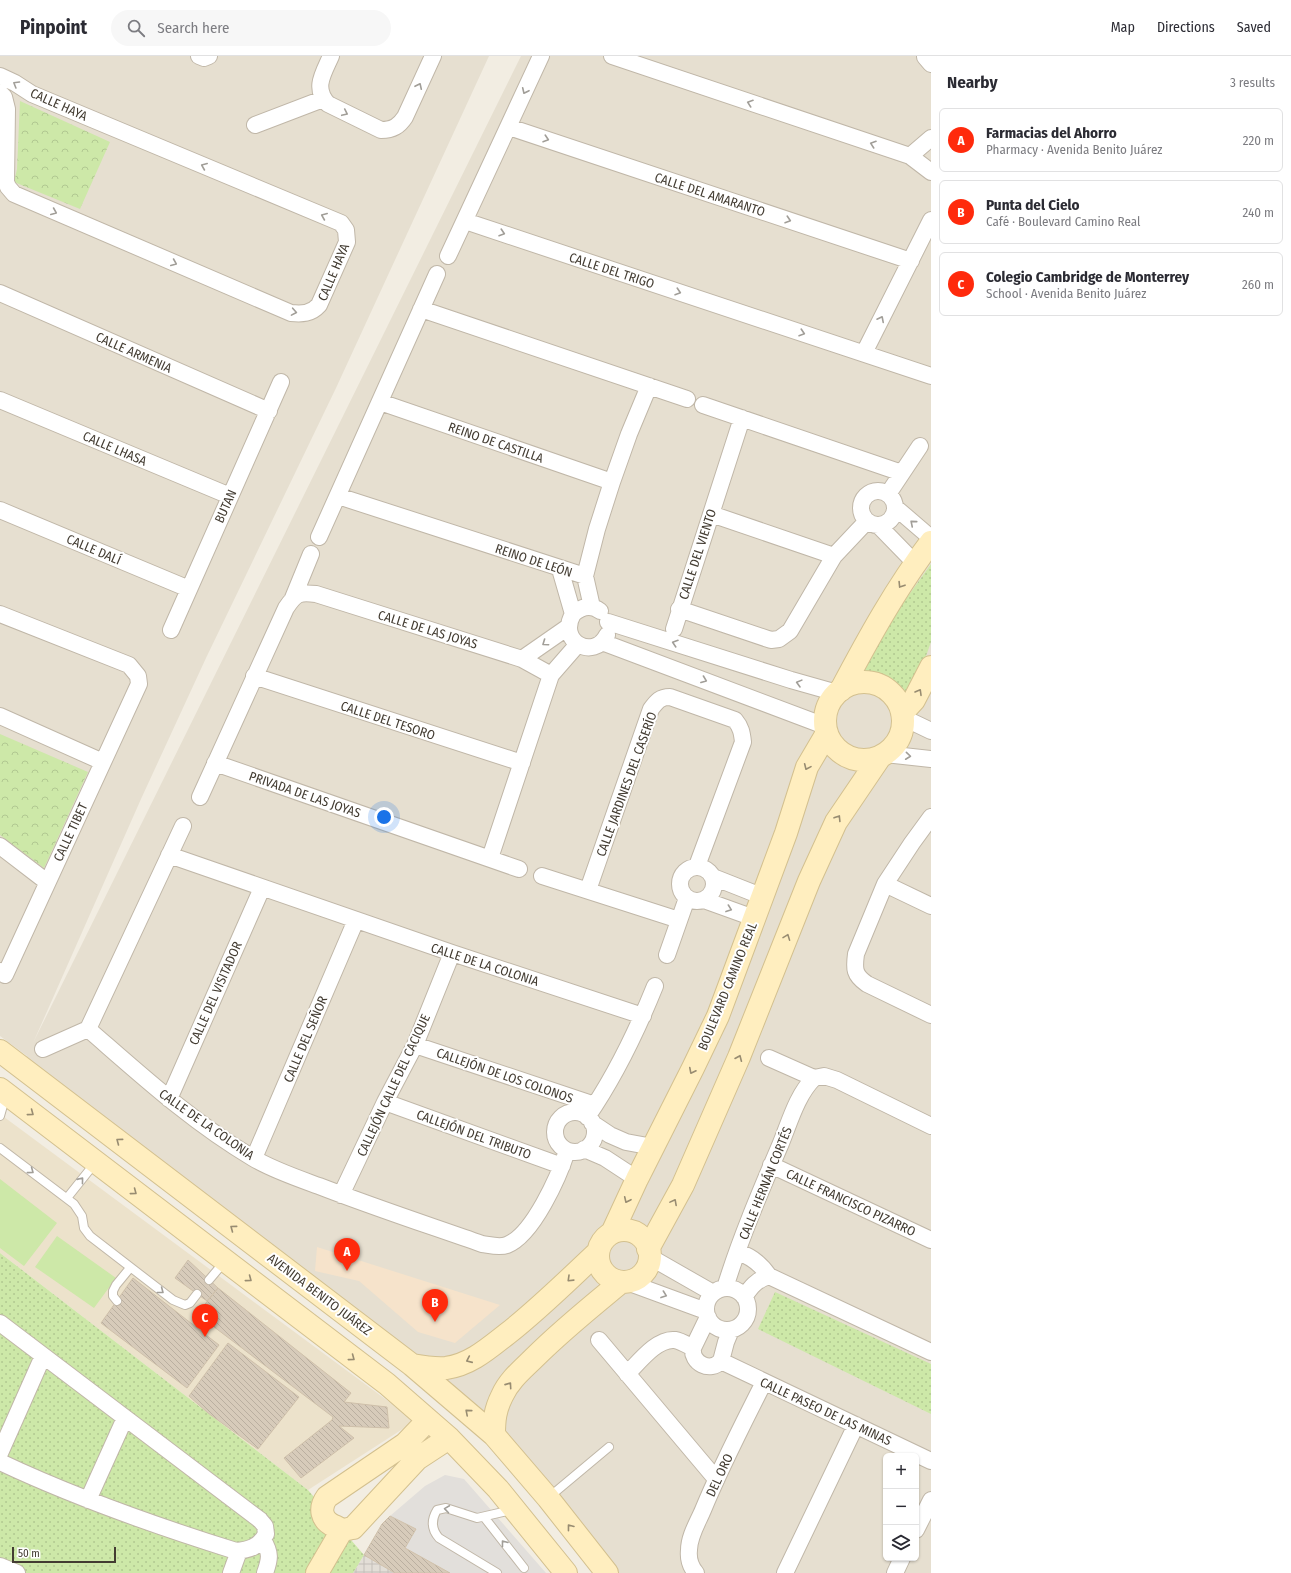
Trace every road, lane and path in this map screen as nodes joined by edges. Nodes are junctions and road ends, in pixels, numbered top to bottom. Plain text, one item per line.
1 (198, 56) edge
2 (209, 56) edge
3 (331, 56) edge
4 (433, 56) edge
5 (541, 56) edge
6 (612, 56) edge
7 (924, 56) edge
8 (930, 56) edge
9 (931, 64) edge
10 (0, 76) edge
11 (0, 94) edge
12 (323, 99) junction
13 (255, 125) dead end
14 (508, 127) junction
15 (931, 138) edge
16 (910, 156) junction
17 (931, 172) edge
18 (931, 220) edge
19 (465, 221) junction
20 (448, 256) dead end
21 (911, 261) junction
22 (437, 274) dead end
23 (0, 293) edge
24 (421, 310) junction
25 (864, 354) junction
26 (931, 376) edge
27 (281, 382) dead end
28 (649, 386) junction
29 (687, 399) dead end
30 (0, 400) edge
31 (380, 402) junction
32 (703, 406) dead end
33 (269, 411) junction
34 (742, 418) junction
35 (920, 446) dead end
36 (902, 473) junction
37 (612, 482) junction
38 (230, 496) junction
39 (338, 496) junction
40 (892, 501) junction
41 (0, 510) edge
42 (711, 514) junction
43 (873, 523) junction
44 (319, 537) dead end
45 (931, 538) edge
46 (931, 542) edge
47 (311, 554) dead end
48 (834, 556) junction
49 (915, 563) junction
50 (560, 568) junction
51 (585, 576) junction
52 (188, 589) junction
53 (293, 598) junction
54 (592, 607) junction
55 (679, 610) junction
56 (0, 614) edge
57 (571, 620) junction
58 (608, 622) junction
59 (674, 629) dead end
60 (171, 630) dead end
61 (602, 642) junction
62 (578, 644) junction
63 (522, 658) junction
64 (931, 667) edge
65 (551, 675) junction
66 (254, 676) junction
67 (839, 692) junction
68 (903, 715) junction
69 (0, 716) edge
70 (826, 730) junction
71 (931, 730) edge
72 (883, 755) junction
73 (931, 759) edge
74 (103, 762) junction
75 (215, 763) junction
76 (522, 763) junction
77 (200, 797) dead end
78 (931, 817) edge
79 (183, 826) dead end
80 (0, 846) edge
81 (169, 855) junction
82 (490, 858) junction
83 (697, 866) junction
84 (519, 869) dead end
85 (542, 876) dead end
86 (713, 877) junction
87 (47, 882) junction
88 (885, 884) junction
89 (262, 888) junction
90 (588, 890) junction
91 (762, 896) junction
92 (687, 898) junction
93 (704, 900) junction
94 (931, 906) edge
95 (754, 918) junction
96 (356, 920) junction
97 (679, 920) junction
98 (452, 953) junction
99 (667, 955) dead end
100 (2, 977) edge
101 (655, 986) dead end
102 (931, 1015) edge
103 (643, 1016) junction
104 (88, 1029) junction
105 (415, 1045) junction
106 (43, 1049) dead end
107 (0, 1051) edge
108 (769, 1058) dead end
109 (814, 1078) junction
110 (3, 1092) edge
111 (169, 1099) junction
112 (385, 1102) junction
113 (591, 1115) junction
114 (0, 1116) edge
115 (931, 1126) edge
116 (653, 1147) junction
117 (0, 1148) edge
118 (584, 1149) junction
119 (567, 1151) junction
120 (254, 1158) junction
121 (95, 1163) junction
122 (771, 1165) junction
123 (562, 1166) junction
124 (637, 1178) junction
125 (341, 1195) junction
126 (67, 1198) junction
127 (612, 1234) junction
128 (931, 1240) edge
129 (598, 1252) junction
130 (737, 1252) junction
131 (649, 1253) junction
132 (225, 1261) junction
133 (130, 1268) junction
134 (768, 1276) junction
135 (209, 1280) dead end
136 (624, 1282) junction
137 (719, 1291) junction
138 (197, 1294) dead end
139 (744, 1297) junction
140 (117, 1301) dead end
141 (707, 1314) junction
142 (0, 1323) edge
143 (731, 1330) junction
144 (599, 1340) dead end
145 (693, 1348) junction
146 (931, 1352) edge
147 (43, 1356) junction
148 (721, 1361) junction
149 (412, 1364) junction
150 (627, 1374) junction
151 (764, 1382) junction
152 (125, 1418) junction
153 (428, 1420) junction
154 (856, 1425) junction
155 (494, 1435) junction
156 (449, 1438) junction
157 (608, 1447) dead end
158 (0, 1453) edge
159 (931, 1460) edge
160 (0, 1462) edge
161 (523, 1470) junction
162 (716, 1479) junction
163 (498, 1489) junction
164 (548, 1498) junction
165 (88, 1500) junction
166 (931, 1500) edge
167 (514, 1509) junction
168 (484, 1517) junction
169 (918, 1525) edge
170 (342, 1530) junction
171 (263, 1540) junction
172 (239, 1551) junction
173 (901, 1561) edge
174 (0, 1566) edge
175 (524, 1568) dead end
176 (695, 1572) edge
177 (17, 1573) edge
178 (231, 1573) edge
179 (265, 1573) edge
180 (317, 1573) edge
181 (497, 1573) edge
182 (566, 1573) edge
183 (607, 1573) edge
184 (785, 1573) edge
185 (895, 1573) edge

1 - 2 street
3 - 12 street
12 -> 4 street
5 -> 14 street
16 -> 6 street
7 - 8 street
7 - 9 street
11 -> 10 street, CALLE HAYA
12 - 13 street
14 - 19 street
14 -> 21 street, CALLE DEL AMARANTO
15 - 16 street
16 - 17 street
18 - 21 street
19 - 20 street
19 -> 25 street, CALLE DEL TRIGO
25 -> 21 street
22 - 24 street
23 - 33 street, CALLE ARMENIA
24 - 28 street
24 - 31 street
25 - 26 street, CALLE DEL TRIGO
27 - 33 street, BUTAN
28 - 29 street
28 - 37 street, REINO DE LEÓN
30 - 38 street, CALLE LHASA
31 - 37 street, REINO DE CASTILLA
31 - 39 street
32 - 34 street
33 - 38 street, BUTAN
34 - 36 street
34 - 42 street, CALLE DEL VIENTO
35 - 36 street, CALLE DEL VIENTO
36 - 40 street, CALLE DEL VIENTO
37 - 51 street, REINO DE LEÓN
38 - 52 street, BUTAN
39 - 44 street
39 - 50 street, REINO DE LEÓN
40 - 43 street, CALLE DEL VIENTO
40 - 43 street
45 -> 40 street
41 - 52 street, CALLE DALÍ
42 - 48 street
42 - 55 street, CALLE DEL VIENTO
43 - 48 street, CALLE DEL VIENTO
43 - 49 street
46 - 49 street
47 - 53 street
48 - 55 street, CALLE DEL VIENTO
49 -> 67 street
50 - 51 street, REINO DE LEÓN
50 - 57 street
51 - 54 street
52 - 60 street, BUTAN
53 - 63 street, CALLE DE LAS JOYAS
53 - 66 street
54 - 57 street
54 - 58 street
55 - 59 street
56 - 74 street, CALLE TIBET
57 - 62 street
57 -> 63 street
58 - 61 street
67 -> 58 street
61 - 62 street
61 -> 70 street
62 - 65 street
63 - 65 street, CALLE DE LAS JOYAS
68 -> 64 street
65 - 76 street
66 - 75 street
66 - 76 street, CALLE DEL TESORO
67 - 68 street
67 - 70 street
68 - 71 street
68 - 72 street
69 - 74 street
70 - 72 street
70 -> 91 street, BOULEVARD CAMINO REAL
72 -> 73 street
131 -> 72 street
74 - 87 street, CALLE TIBET
75 - 77 street
75 - 82 street, PRIVADA DE LAS JOYAS
76 - 82 street
78 - 88 street
79 - 81 street
80 - 87 street
81 - 89 street, CALLE DE LA COLONIA
81 - 104 street
82 - 84 street, PRIVADA DE LAS JOYAS
83 - 86 street
83 - 90 street, CALLE JARDINES DEL CASERÍO
83 - 92 street
85 - 90 street
86 - 91 street
86 - 93 street
87 - 100 street, CALLE TIBET
88 - 94 street
88 - 102 street
89 - 96 street, CALLE DE LA COLONIA
89 - 111 street, CALLE DEL VISITADOR
90 - 97 street
91 - 95 street, BOULEVARD CAMINO REAL
92 - 93 street
92 - 97 street
93 -> 95 street
95 -> 116 street, BOULEVARD CAMINO REAL
96 - 98 street, CALLE DE LA COLONIA
96 - 120 street, CALLE DEL SEÑOR
97 - 99 street
98 - 103 street, CALLE DE LA COLONIA
98 - 105 street, CALLEJÓN CALLE DEL CACIQUE
101 - 103 street
103 - 113 street
104 - 106 street
104 - 111 street, CALLE DE LA COLONIA
105 - 112 street, CALLEJÓN CALLE DEL CACIQUE
105 - 113 street, CALLEJÓN DE LOS COLONOS
149 -> 107 street, AVENIDA BENITO JUÁREZ
108 - 109 street
109 - 115 street
109 - 122 street, CALLE HERNÁN CORTÉS
110 - 114 lane
110 -> 121 street
111 - 120 street, CALLE DE LA COLONIA
112 - 123 street, CALLEJÓN DEL TRIBUTO
112 - 125 street, CALLEJÓN CALLE DEL CACIQUE
113 - 116 street, CALLEJÓN DE LOS COLONOS
113 - 118 street
113 - 119 street
116 - 124 street, BOULEVARD CAMINO REAL
117 -> 126 lane
118 - 119 street
118 - 124 street
119 - 123 street, CALLE DE LA COLONIA
120 - 125 street, CALLE DE LA COLONIA
126 -> 121 lane
121 -> 132 street
122 - 128 street, CALLE FRANCISCO PIZARRO
122 - 130 street, CALLE HERNÁN CORTÉS
123 - 125 street, CALLE DE LA COLONIA
124 -> 127 street, BOULEVARD CAMINO REAL
126 - 133 lane
127 - 129 street
127 - 131 street
129 - 136 street
129 -> 149 street
130 - 134 street, CALLE HERNÁN CORTÉS
130 - 137 street
131 - 136 street
131 - 137 street
132 - 135 lane
132 -> 153 street
133 -> 138 lane
133 - 140 lane
134 - 139 street
134 - 146 street, CALLE HERNÁN CORTÉS
136 -> 141 street
155 -> 136 street
137 - 139 street
137 - 141 street
139 - 143 street
141 - 143 street
141 - 145 street
142 - 147 street
143 - 148 street
144 - 150 street
145 - 148 street
145 - 150 street
147 - 152 street
147 - 158 street
148 - 151 street, CALLE PASEO DE LAS MINAS
155 -> 149 street, AVENIDA BENITO JUÁREZ
150 - 162 street
151 - 154 street, CALLE PASEO DE LAS MINAS
151 - 162 street, DEL ORO
152 - 165 street
152 - 171 street
153 - 156 street
153 - 170 street
154 - 159 street, CALLE PASEO DE LAS MINAS
154 - 184 street
155 - 161 street, AVENIDA BENITO JUÁREZ
156 - 163 street
156 - 170 street
157 - 164 lane
160 - 165 street
161 - 163 street
161 - 164 street, AVENIDA BENITO JUÁREZ
162 - 176 street, DEL ORO
163 - 167 street
183 -> 164 street, AVENIDA BENITO JUÁREZ
165 - 172 street
166 - 169 street
167 - 168 lane
167 - 182 street
175 -> 168 lane
168 -> 181 lane
170 - 180 street
171 - 172 street
171 - 179 street
172 - 178 street
173 - 185 street
174 - 177 street

